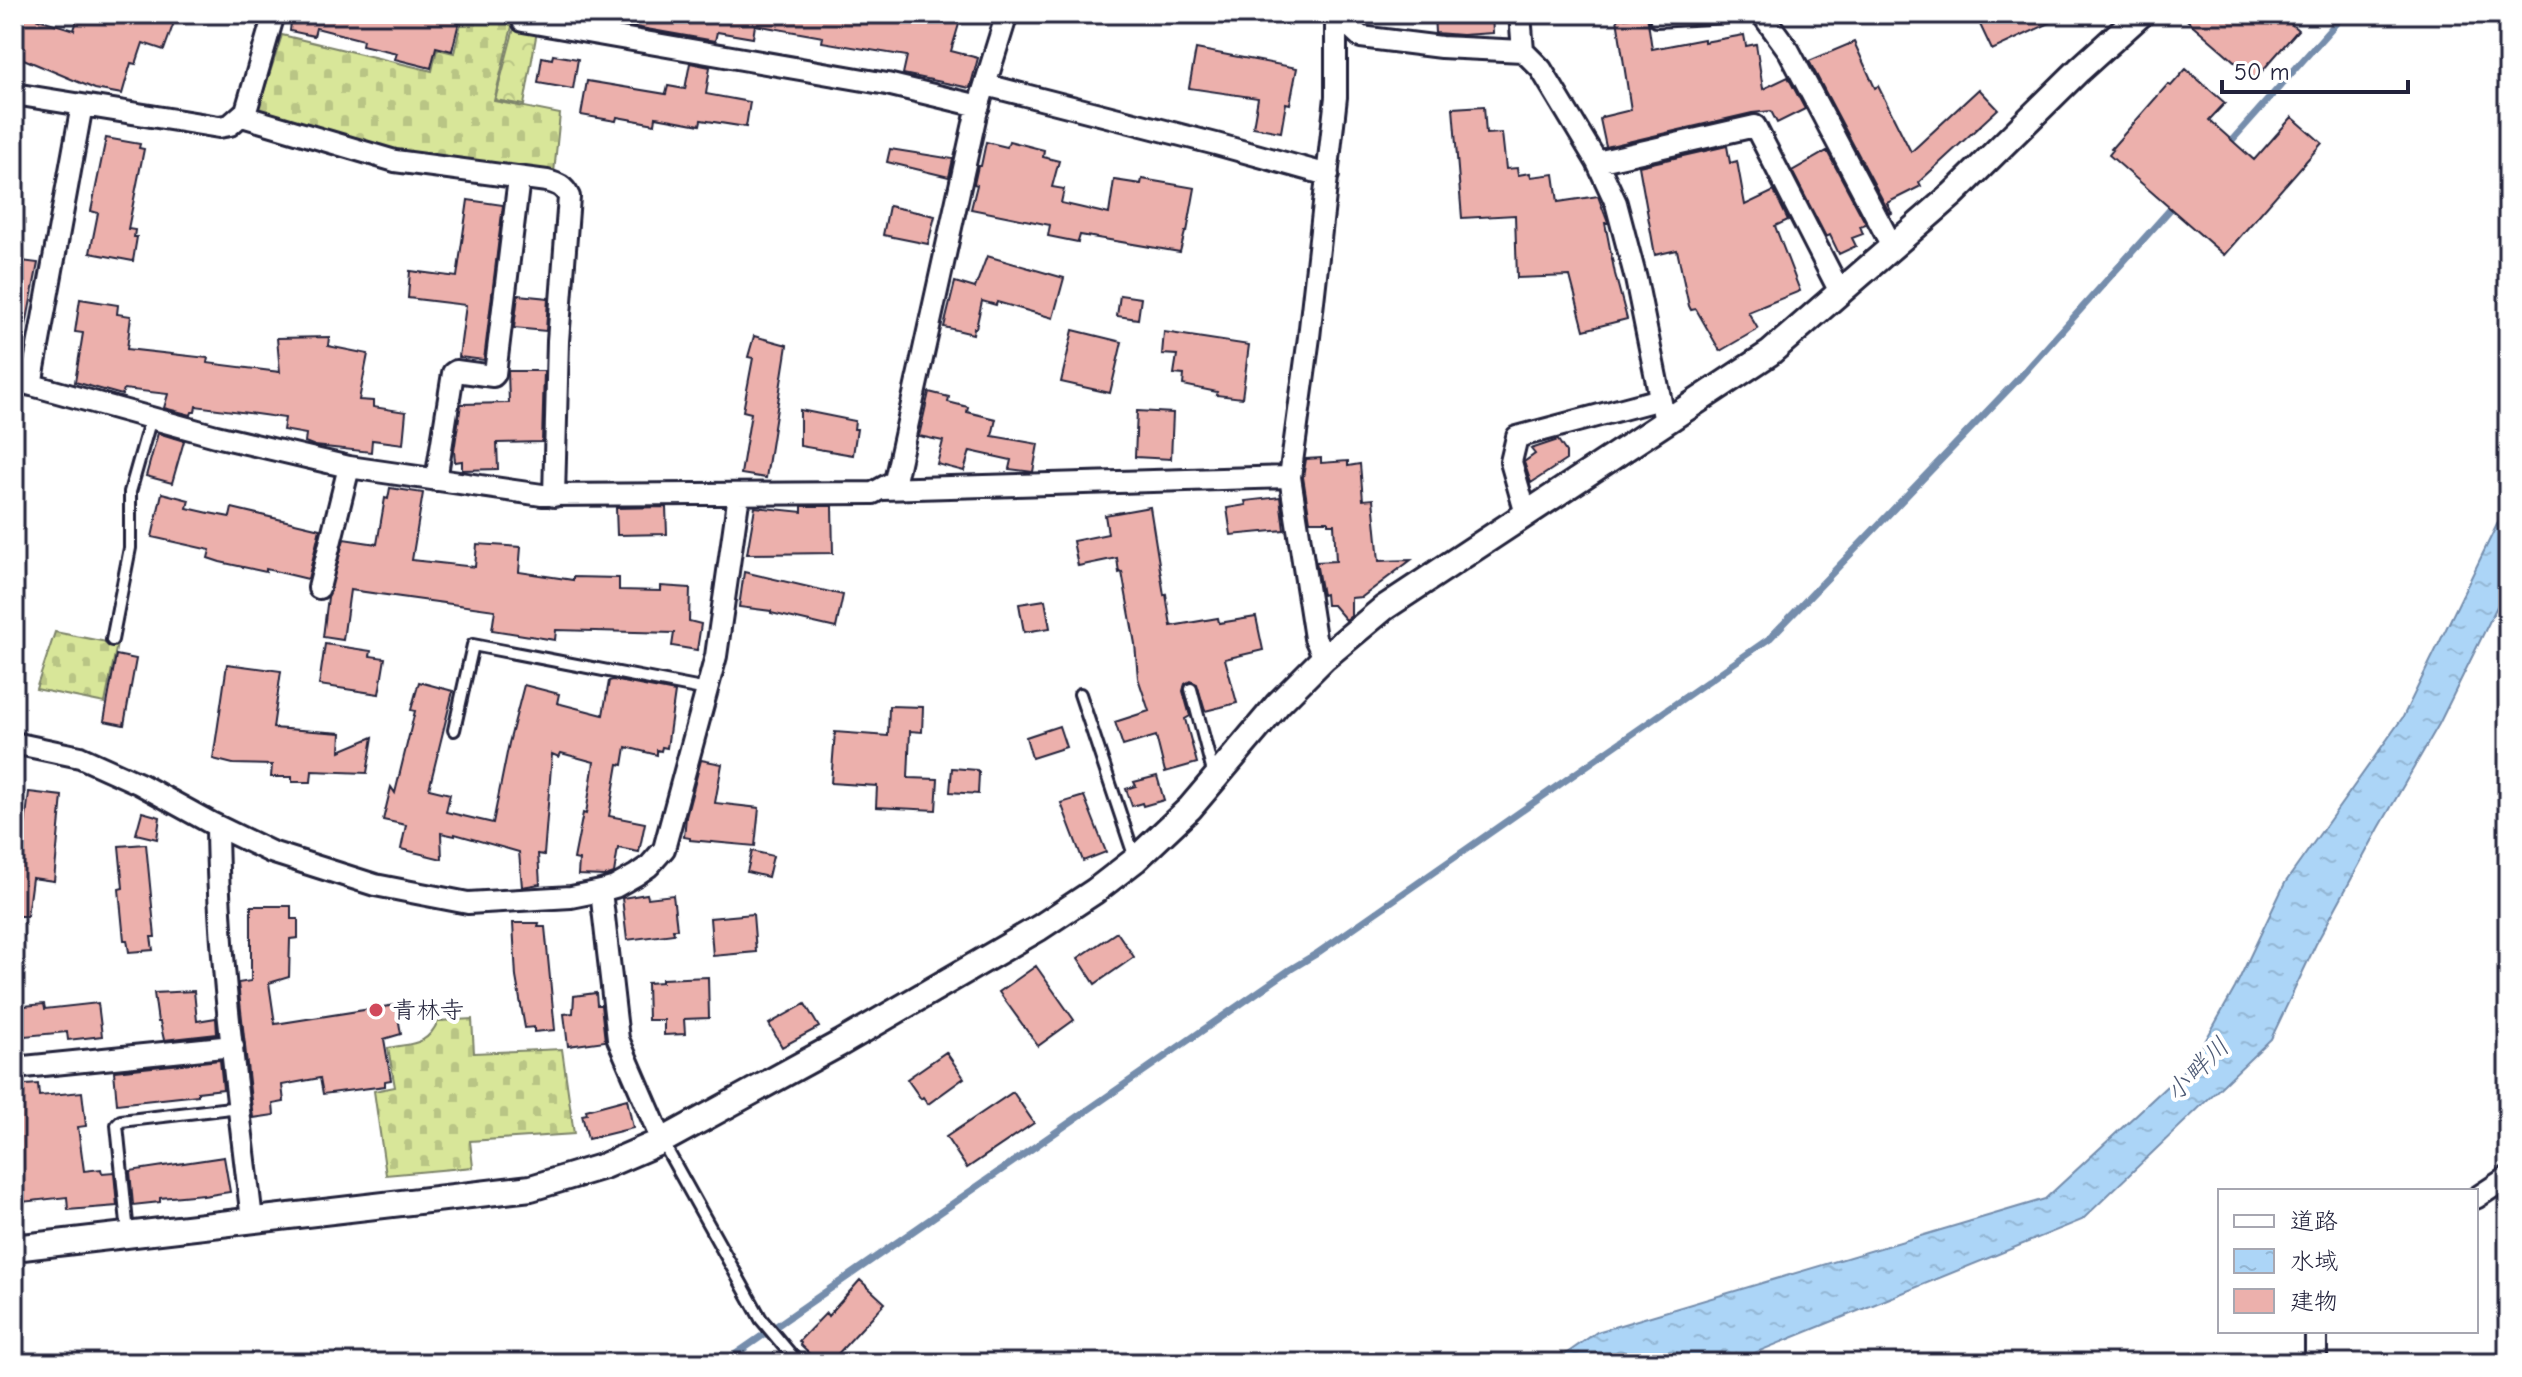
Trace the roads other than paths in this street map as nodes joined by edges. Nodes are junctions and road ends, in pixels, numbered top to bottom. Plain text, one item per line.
1 (274, 14) edge
2 (524, 14) edge
3 (1007, 14) edge
4 (1520, 14) edge
5 (1762, 14) edge
6 (2141, 14) edge
7 (1656, 21) dead end
8 (1523, 51) junction
9 (986, 85) junction
10 (14, 94) edge
11 (82, 105) junction
12 (979, 106) junction
13 (242, 116) junction
14 (1597, 162) junction
15 (1328, 175) junction
16 (519, 178) junction
17 (1892, 246) junction
18 (1840, 292) junction
19 (23, 382) edge
20 (1663, 410) junction
21 (151, 418) junction
22 (349, 467) junction
23 (1290, 477) junction
24 (436, 480) junction
25 (882, 489) junction
26 (739, 494) junction
27 (554, 496) junction
28 (1526, 514) junction
29 (319, 588) dead end
30 (112, 640) dead end
31 (1324, 658) junction
32 (1191, 689) dead end
33 (707, 690) junction
34 (1080, 694) dead end
35 (454, 730) dead end
36 (14, 743) edge
37 (1215, 779) junction
38 (217, 826) junction
39 (1135, 860) junction
40 (601, 891) junction
41 (233, 1046) junction
42 (14, 1068) edge
43 (239, 1107) junction
44 (662, 1141) junction
45 (2508, 1177) edge
46 (2478, 1197) edge
47 (252, 1220) junction
48 (128, 1234) junction
49 (14, 1248) edge
50 (2316, 1333) edge
51 (798, 1363) edge
52 (2316, 1363) edge

1 - 13 street
2 - 12 street
3 - 9 street
4 - 8 street
5 - 7 lane
5 - 17 street
6 - 17 street
8 - 14 street
8 - 15 street
9 - 12 street
9 - 15 street
10 - 11 street
11 - 13 street
11 - 19 street
12 - 25 street
13 - 16 street
14 - 18 street
14 - 20 street
15 - 23 street
16 - 24 street
16 - 27 street
17 - 18 street
18 - 20 street
19 - 21 street
20 - 28 street
20 - 28 street
21 - 22 street
21 - 30 lane
22 - 24 street
22 - 29 street
23 - 25 street
23 - 31 street
24 - 27 street
25 - 26 street
26 - 27 street
26 - 33 street
28 - 31 street
31 - 37 street
32 - 37 lane
33 - 35 lane
33 - 40 street
34 - 39 lane
36 - 38 street
37 - 39 street
38 - 40 street
38 - 41 street
39 - 44 street
40 - 44 street
41 - 42 street
41 - 43 street
43 - 47 street
43 - 48 lane
44 - 47 street
44 - 51 lane
45 - 46 street
47 - 48 street
48 - 49 street
50 - 52 street

